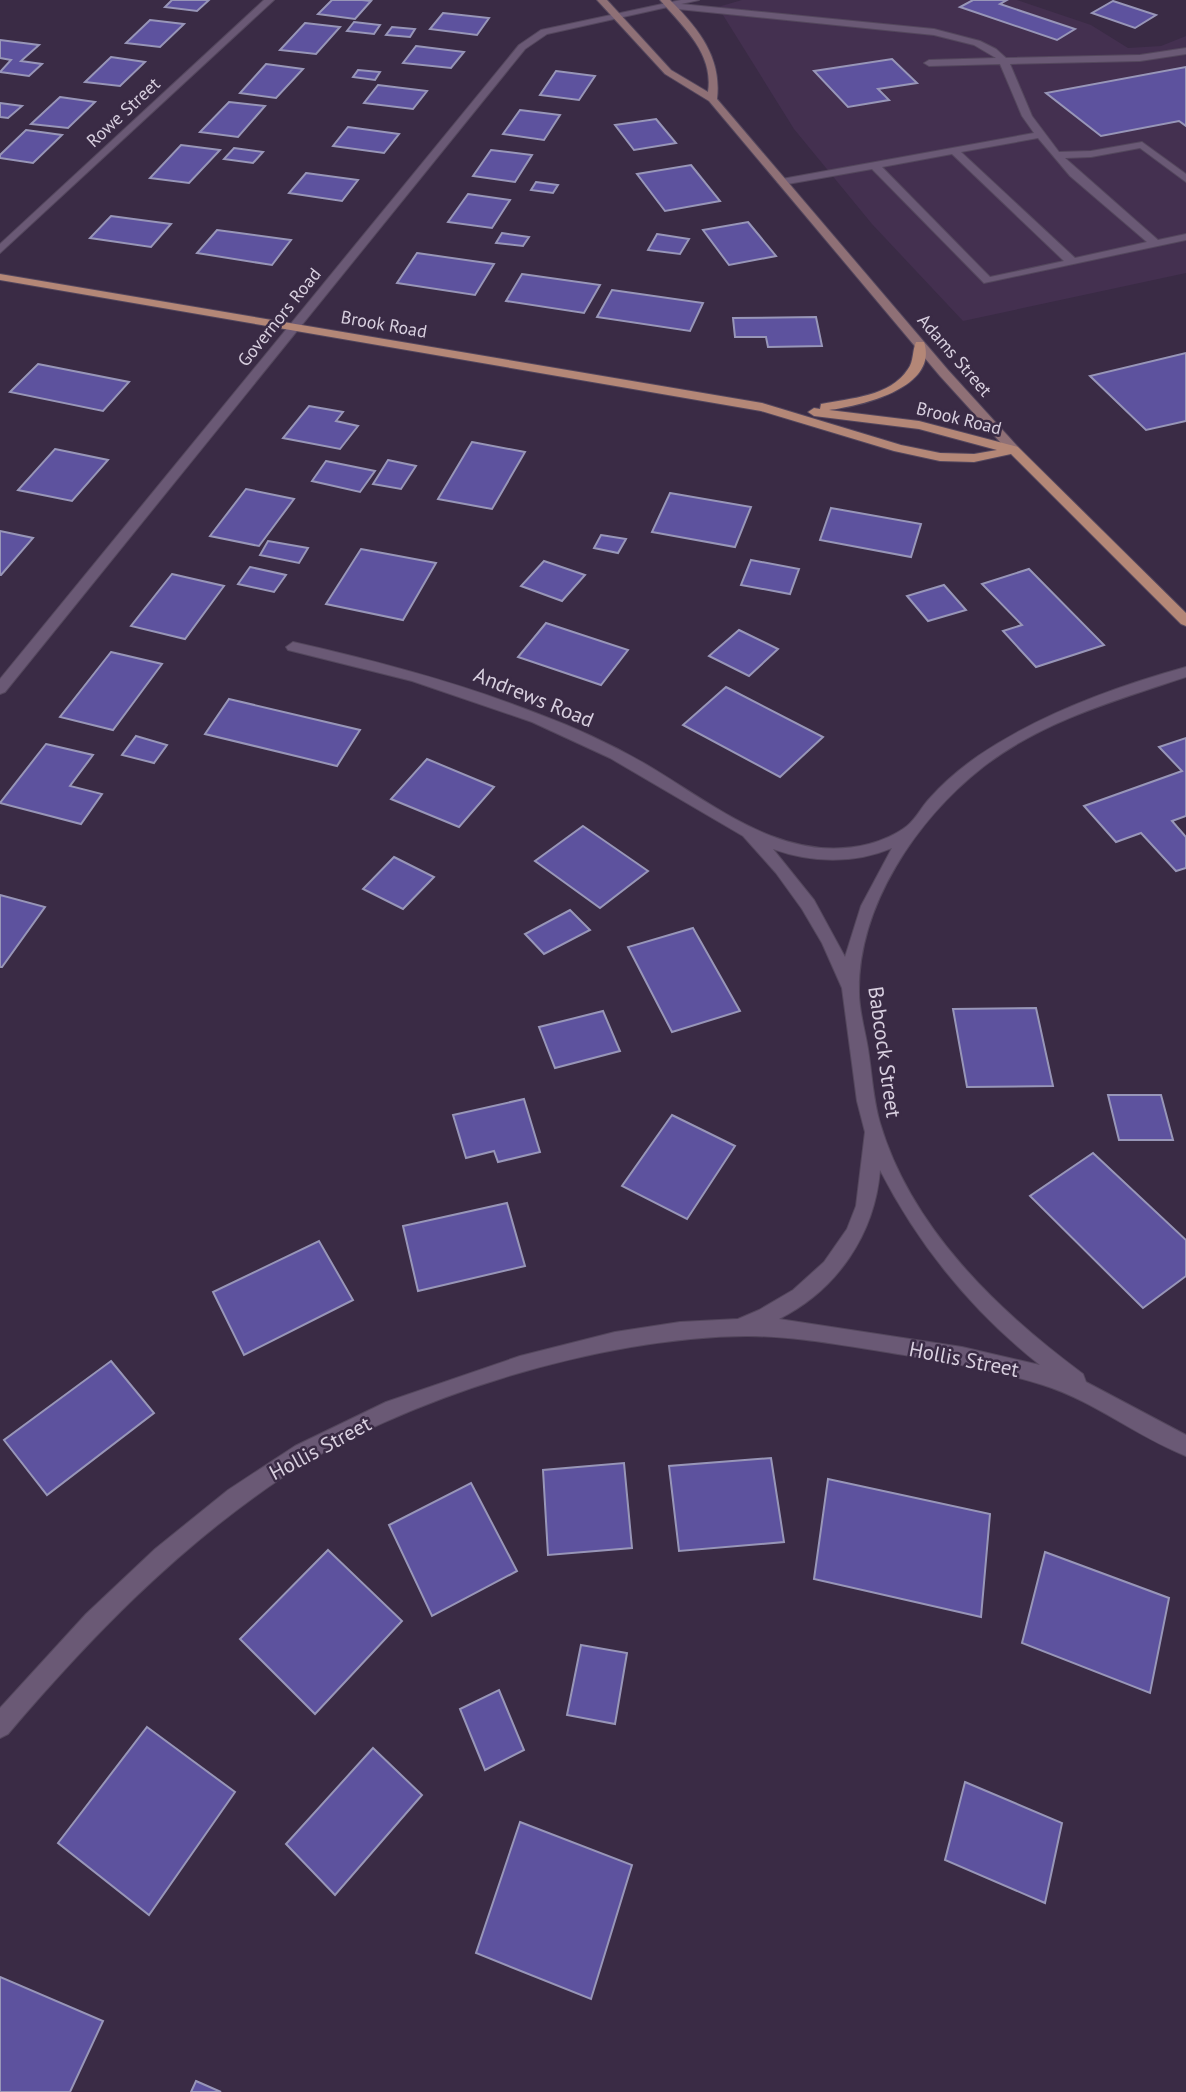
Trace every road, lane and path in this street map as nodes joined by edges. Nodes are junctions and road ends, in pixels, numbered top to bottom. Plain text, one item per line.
1 (269, 0) edge
2 (601, 0) edge
3 (694, 0) edge
4 (668, 3) edge
5 (619, 18) junction
6 (1186, 51) edge
7 (1002, 60) junction
8 (929, 63) dead end
9 (712, 99) junction
10 (1040, 135) junction
11 (953, 150) junction
12 (1056, 155) junction
13 (874, 165) junction
14 (1186, 179) edge
15 (782, 182) junction
16 (1186, 237) edge
17 (1156, 244) junction
18 (0, 250) edge
19 (1072, 262) junction
20 (0, 277) edge
21 (294, 326) junction
22 (920, 345) junction
23 (762, 407) junction
24 (1014, 450) junction
25 (1184, 617) edge
26 (293, 647) dead end
27 (1186, 672) edge
28 (0, 689) edge
29 (918, 825) junction
30 (743, 829) junction
31 (850, 990) junction
32 (872, 1129) junction
33 (727, 1328) junction
34 (1103, 1401) junction
35 (1186, 1446) edge
36 (0, 1726) edge

1 - 18 street, Rowe Street
2 - 5 main road, Adams Street
3 - 4 street, Governors Road
4 - 5 street, Governors Road
4 - 7 street
4 - 9 main road
5 - 9 main road, Adams Street
5 - 21 street, Governors Road
6 - 7 street
7 - 8 street
7 - 10 street
9 - 15 main road, Adams Street
10 - 11 street
10 - 12 street
11 - 13 street
11 - 19 street
12 - 14 street
12 - 17 street
13 - 15 street
13 - 19 street
15 - 22 main road, Adams Street
16 - 17 street
17 - 19 street
20 - 21 main road, Brook Road
21 - 23 main road, Brook Road
21 - 28 street, Governors Road
22 - 23 main road
22 - 24 main road, Adams Street
23 - 24 main road, Brook Road
23 - 24 main road, Brook Road
24 - 25 main road, Adams Street
26 - 30 street, Andrews Road
27 - 29 street, Babcock Street
29 - 30 street, Andrews Road
29 - 31 street, Babcock Street
30 - 31 street, Andrews Road
31 - 32 street, Babcock Street
32 - 33 street, Hollis Street
32 - 34 street, Babcock Street
33 - 34 street, Hollis Street
33 - 36 street, Hollis Street
34 - 35 street, Hollis Street

